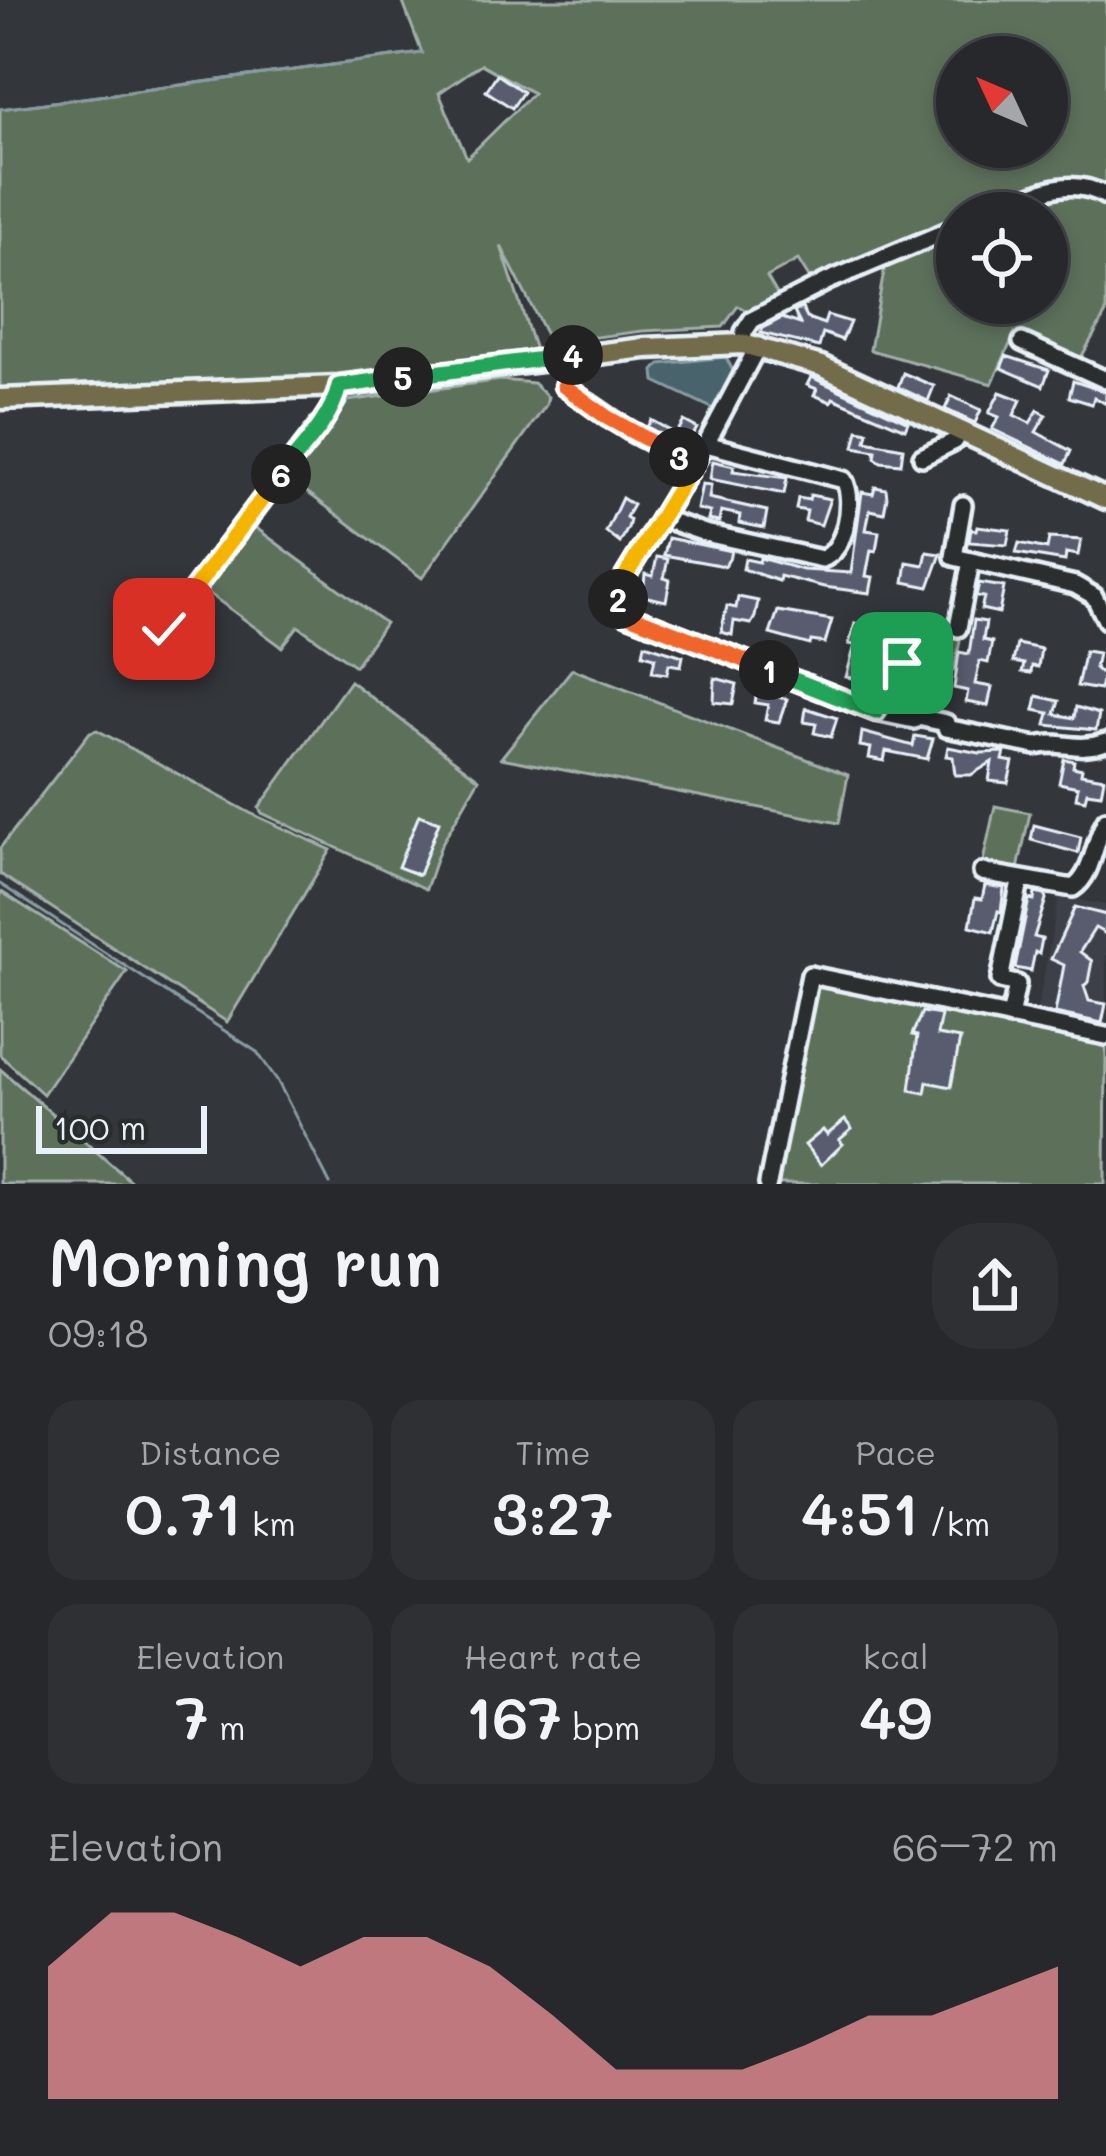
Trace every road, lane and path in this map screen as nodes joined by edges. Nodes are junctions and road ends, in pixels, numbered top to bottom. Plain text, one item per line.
1 (1047, 192) edge
2 (1106, 196) edge
3 (936, 236) edge
4 (1022, 342) dead end
5 (750, 345) junction
6 (574, 355) junction
7 (1106, 380) edge
8 (339, 386) junction
9 (0, 399) edge
10 (961, 431) junction
11 (706, 444) junction
12 (922, 457) dead end
13 (693, 465) junction
14 (1106, 500) edge
15 (963, 505) dead end
16 (661, 518) junction
17 (971, 561) junction
18 (1106, 620) edge
19 (958, 628) dead end
20 (164, 629) dead end
21 (902, 663) dead end
22 (876, 712) junction
23 (1106, 742) edge
24 (1106, 820) edge
25 (982, 872) dead end
26 (1021, 881) junction
27 (1010, 1018) junction
28 (1106, 1036) edge
29 (768, 1184) edge

1 - 2 street
3 - 5 street
4 - 7 street
5 - 6 main road
5 - 10 main road
5 - 11 street
6 - 8 main road
6 - 13 street
8 - 9 main road
8 - 20 street
10 - 12 street
10 - 14 main road
11 - 13 street
11 - 16 street
13 - 16 street
15 - 17 street
16 - 22 street
17 - 18 street
17 - 19 street
21 - 22 street
22 - 23 street
24 - 26 street
25 - 26 street
26 - 27 street
27 - 28 street
27 - 29 street

